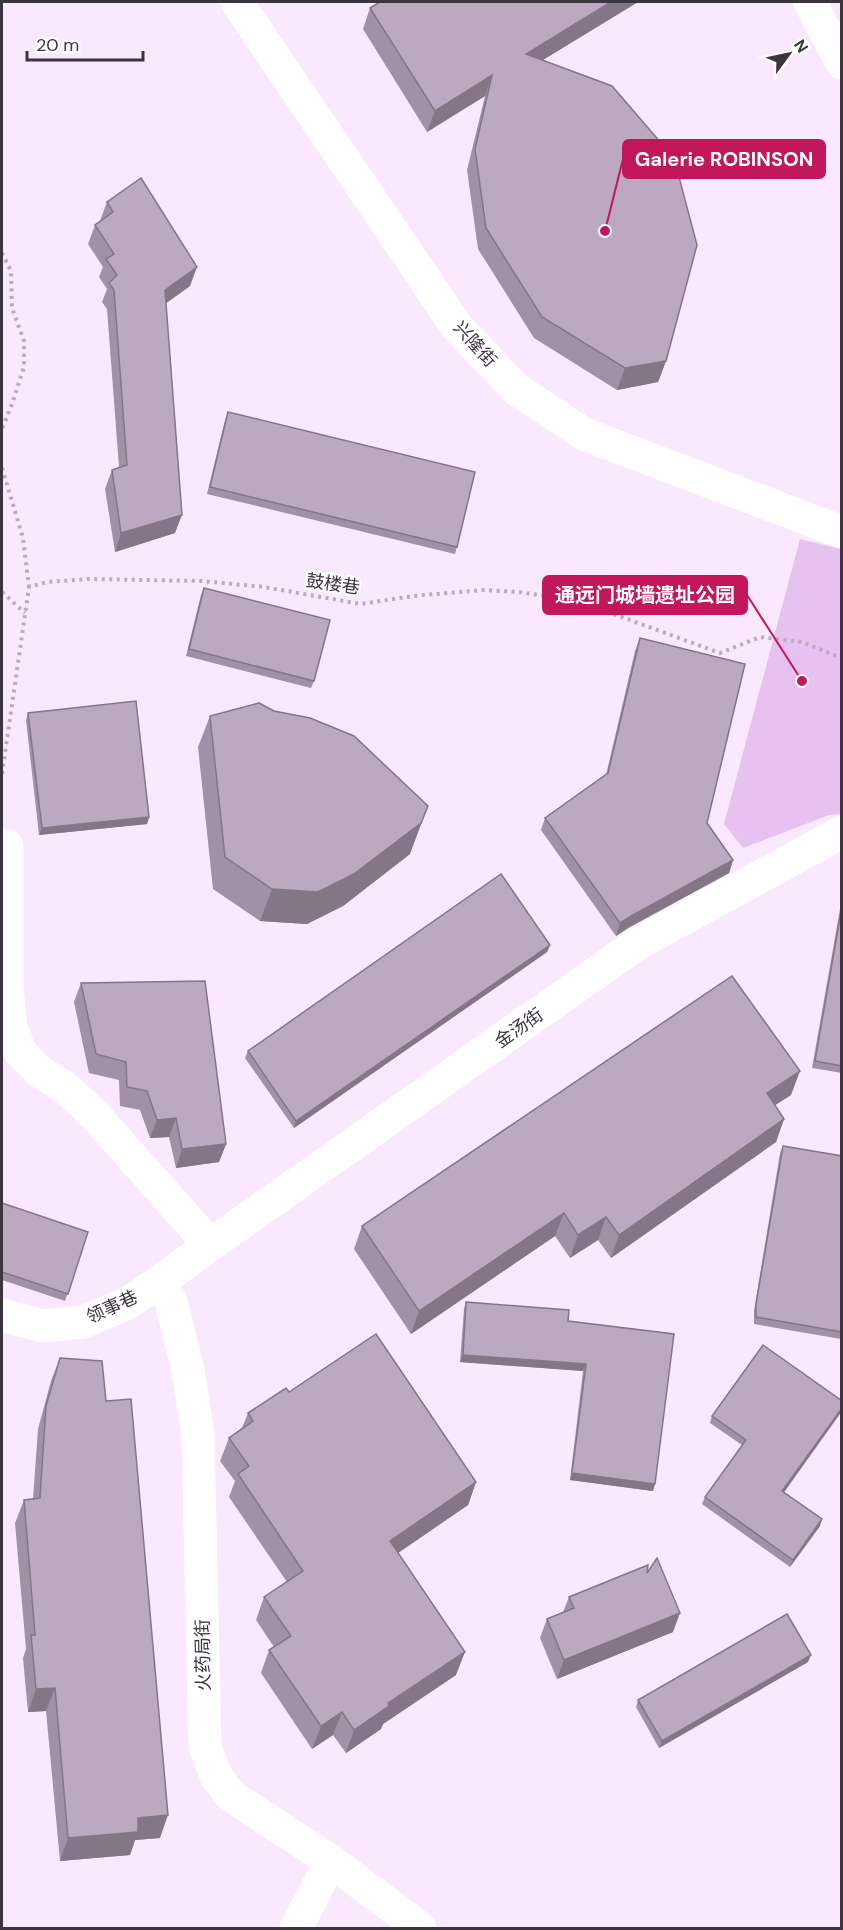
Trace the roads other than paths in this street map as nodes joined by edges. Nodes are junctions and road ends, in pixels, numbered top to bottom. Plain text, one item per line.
1 (237, 2) edge
2 (810, 2) edge
3 (842, 63) edge
4 (842, 532) edge
5 (842, 832) edge
6 (7, 846) dead end
7 (210, 1245) junction
8 (158, 1283) junction
9 (2, 1315) edge
10 (331, 1861) junction
11 (296, 1929) edge
12 (420, 1929) edge

1 - 4 street, 兴隆街
2 - 3 street
5 - 7 street, 金汤街
6 - 7 street
7 - 8 street, 领事巷
8 - 9 street, 领事巷
8 - 10 street, 火药局街
10 - 11 street
10 - 12 street, 火药局街

